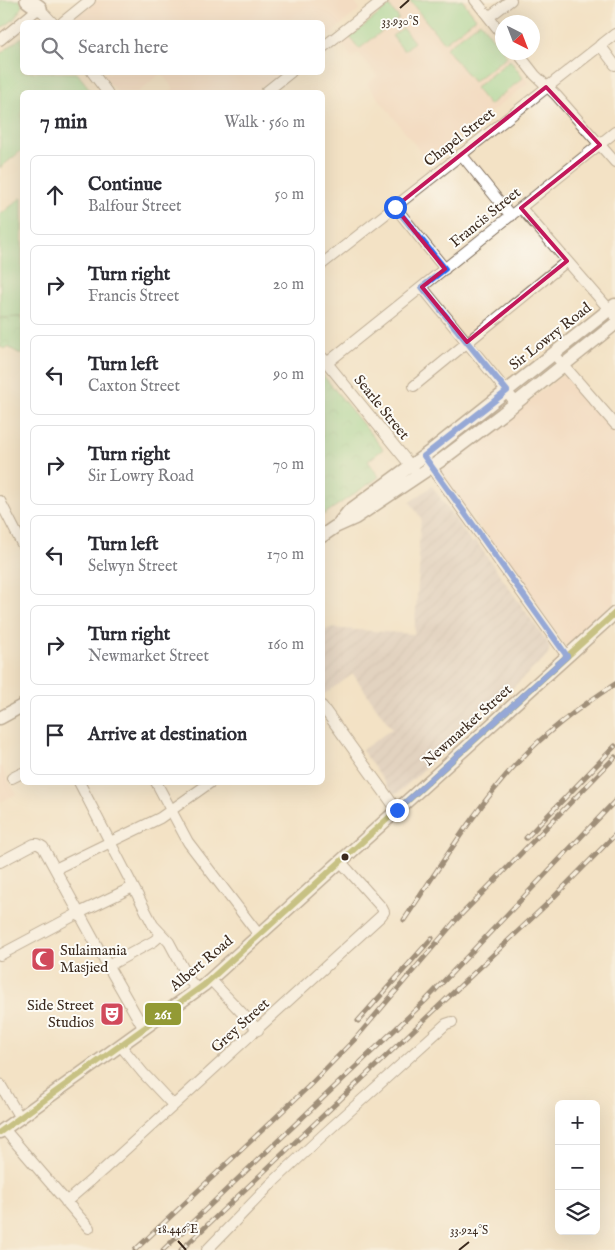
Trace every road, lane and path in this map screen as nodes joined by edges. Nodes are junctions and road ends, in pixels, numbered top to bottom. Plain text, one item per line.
1 (90, 0) edge
2 (383, 0) edge
3 (475, 0) edge
4 (511, 0) edge
5 (34, 3) edge
6 (489, 17) junction
7 (50, 20) edge
8 (65, 20) edge
9 (495, 25) edge
10 (615, 34) edge
11 (0, 40) edge
12 (600, 45) junction
13 (325, 46) edge
14 (524, 60) edge
15 (615, 65) edge
16 (94, 75) edge
17 (287, 75) edge
18 (546, 87) junction
19 (106, 90) edge
20 (268, 90) edge
21 (615, 132) edge
22 (600, 145) junction
23 (461, 154) junction
24 (615, 162) edge
25 (395, 207) junction
26 (521, 208) junction
27 (511, 216) junction
28 (567, 261) junction
29 (325, 262) edge
30 (445, 269) junction
31 (422, 287) junction
32 (613, 310) edge
33 (615, 324) edge
34 (467, 342) junction
35 (554, 354) junction
36 (325, 360) edge
37 (564, 365) junction
38 (414, 386) dead end
39 (507, 391) junction
40 (516, 403) junction
41 (615, 424) edge
42 (428, 462) junction
43 (414, 471) junction
44 (0, 500) edge
45 (325, 534) edge
46 (20, 540) edge
47 (615, 613) edge
48 (567, 656) junction
49 (20, 707) edge
50 (325, 710) edge
51 (0, 718) edge
52 (20, 774) edge
53 (12, 778) dead end
54 (80, 785) edge
55 (157, 785) edge
56 (207, 785) edge
57 (397, 810) junction
58 (170, 811) junction
59 (109, 843) junction
60 (0, 862) edge
61 (341, 862) junction
62 (55, 869) junction
63 (133, 887) junction
64 (79, 913) junction
65 (161, 934) junction
66 (259, 935) junction
67 (0, 955) edge
68 (108, 966) junction
69 (210, 979) junction
70 (198, 990) junction
71 (452, 1022) dead end
72 (144, 1028) junction
73 (258, 1030) junction
74 (120, 1046) junction
75 (0, 1084) edge
76 (174, 1105) junction
77 (20, 1118) junction
78 (2, 1131) edge
79 (66, 1202) junction
80 (88, 1228) dead end
81 (207, 1250) edge

1 - 8 street
2 - 13 street
3 - 6 street
4 - 6 street
5 - 7 street
5 - 11 street
6 - 9 street
10 - 12 street, Chapel Street
12 - 15 street
12 - 18 street, Chapel Street
14 - 18 street
16 - 19 street
17 - 20 street
18 - 22 street
18 - 23 street, Chapel Street
21 - 22 street, Francis Street
22 - 24 street
22 - 26 street, Francis Street
23 - 25 street, Chapel Street
23 - 27 street
25 - 29 street, Chapel Street
25 - 30 street
26 - 27 street, Francis Street
26 - 28 street
27 - 30 street, Francis Street
28 - 32 street
28 - 34 street
30 - 31 street, Francis Street
31 - 34 street
31 - 36 street, Francis Street
32 - 35 main road, Sir Lowry Road
33 - 37 main road, Sir Lowry Road
34 - 38 street
34 - 39 street
35 - 37 street
35 - 39 main road, Sir Lowry Road
36 - 43 street, Searle Street
37 - 40 main road, Sir Lowry Road
37 - 41 street
39 - 40 street
39 - 42 main road, Sir Lowry Road
40 - 42 main road, Sir Lowry Road
42 - 43 main road
42 - 48 street
43 - 45 main road
44 - 46 street
47 - 48 main road, Newmarket Street
48 - 57 main road, Newmarket Street
49 - 51 main road
50 - 57 street
52 - 53 street
54 - 59 street
55 - 58 street
56 - 58 street
57 - 61 main road, Newmarket Street
58 - 59 street
58 - 66 street
59 - 62 street
59 - 63 street
60 - 62 street
61 - 66 main road, Albert Road
61 - 73 street, Grey Street
62 - 64 street
63 - 64 street
63 - 65 street
64 - 67 street
64 - 68 street
65 - 68 street
65 - 70 street
66 - 69 main road, Albert Road
68 - 72 street
69 - 70 main road, Albert Road
69 - 73 street
70 - 72 main road, Albert Road
71 - 81 street
72 - 74 main road, Albert Road
73 - 76 street, Grey Street
74 - 76 street
74 - 77 main road, Albert Road
75 - 77 street
76 - 79 street, Grey Street
77 - 78 main road, Albert Road
78 - 79 street
79 - 80 street

